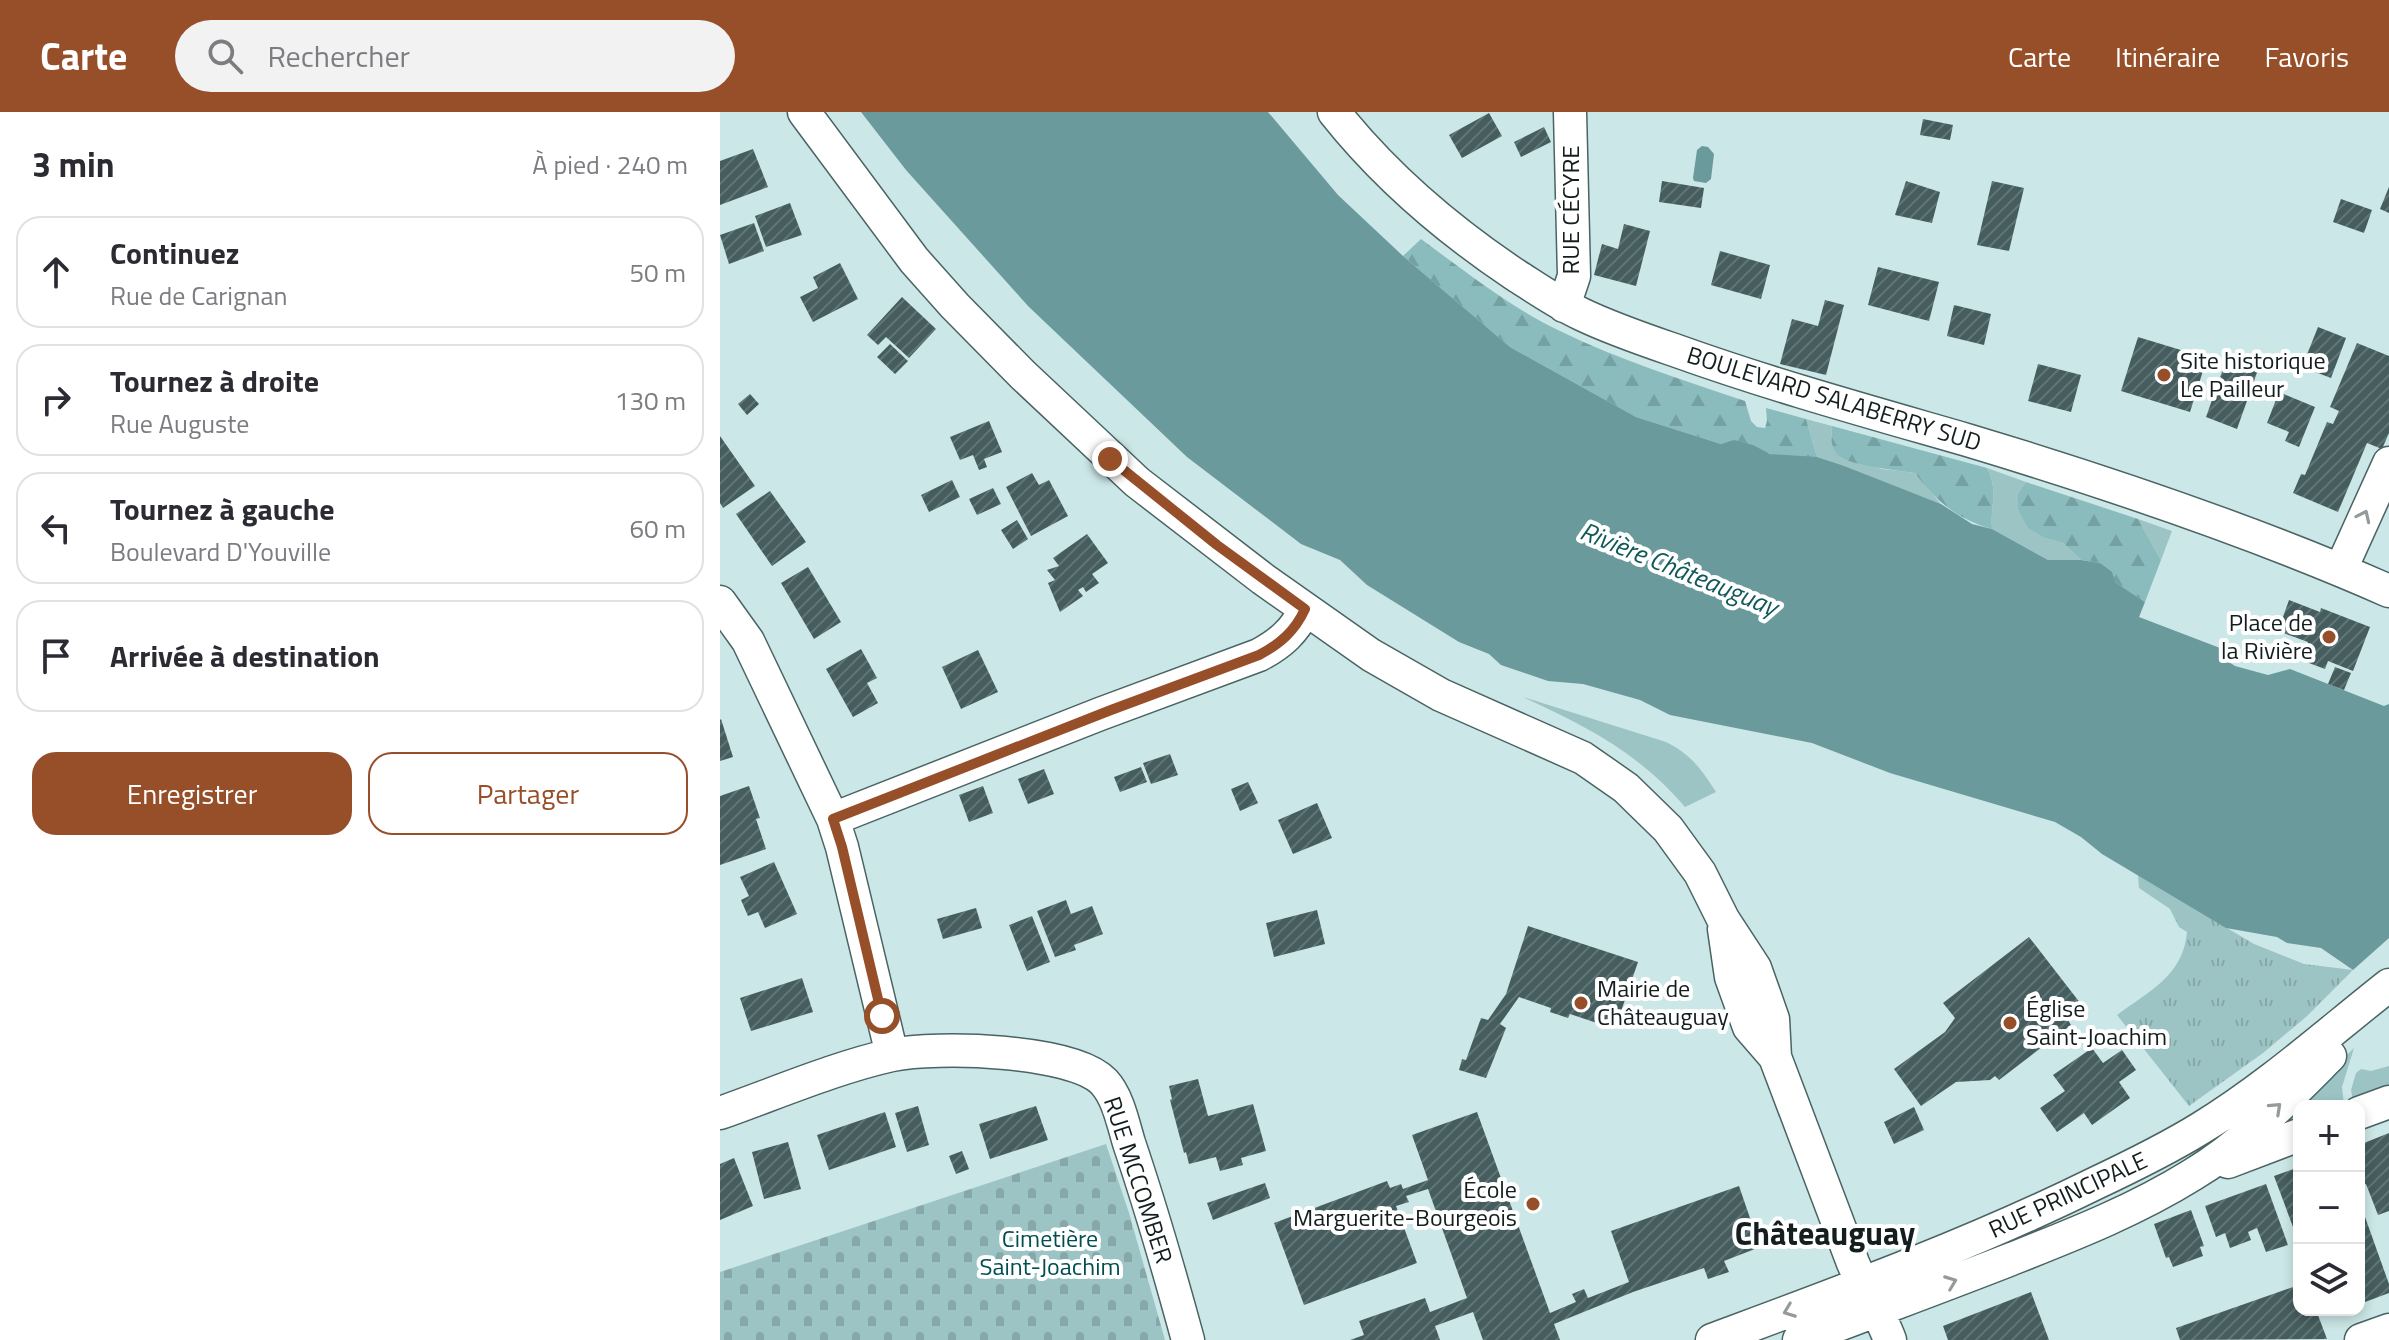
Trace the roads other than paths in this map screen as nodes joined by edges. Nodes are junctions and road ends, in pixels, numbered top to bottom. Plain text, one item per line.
1 (804, 112) edge
2 (1334, 112) edge
3 (1570, 112) edge
4 (1564, 306) junction
5 (2389, 463) edge
6 (2341, 569) junction
7 (2389, 591) edge
8 (720, 602) edge
9 (1305, 609) junction
10 (833, 819) junction
11 (2389, 985) edge
12 (2389, 991) edge
13 (892, 1055) junction
14 (2389, 1102) edge
15 (2365, 1111) edge
16 (720, 1113) edge
17 (2293, 1137) edge
18 (2191, 1176) junction
19 (1867, 1312) edge
20 (2389, 1330) edge
21 (1188, 1340) edge
22 (1712, 1340) edge
23 (1799, 1340) edge
24 (1890, 1340) edge
25 (2361, 1340) edge

1 - 9 street
2 - 4 street, BOULEVARD SALABERRY SUD
3 - 4 street, RUE CÉCYRE
4 - 6 street, BOULEVARD SALABERRY SUD
6 -> 5 street
6 - 7 street, BOULEVARD SALABERRY SUD
8 - 10 street
9 - 10 street
9 - 19 street
10 - 13 street
11 - 19 street, RUE PRINCIPALE
18 -> 12 street, RUE PRINCIPALE
13 - 16 street, RUE MCCOMBER
13 - 21 street, RUE MCCOMBER
14 - 15 street
17 - 18 street, RUE PRINCIPALE
19 -> 18 street, RUE PRINCIPALE
19 -> 22 street, RUE PRINCIPALE
19 - 23 street, RUE PRINCIPALE
19 - 24 street
20 - 25 street

